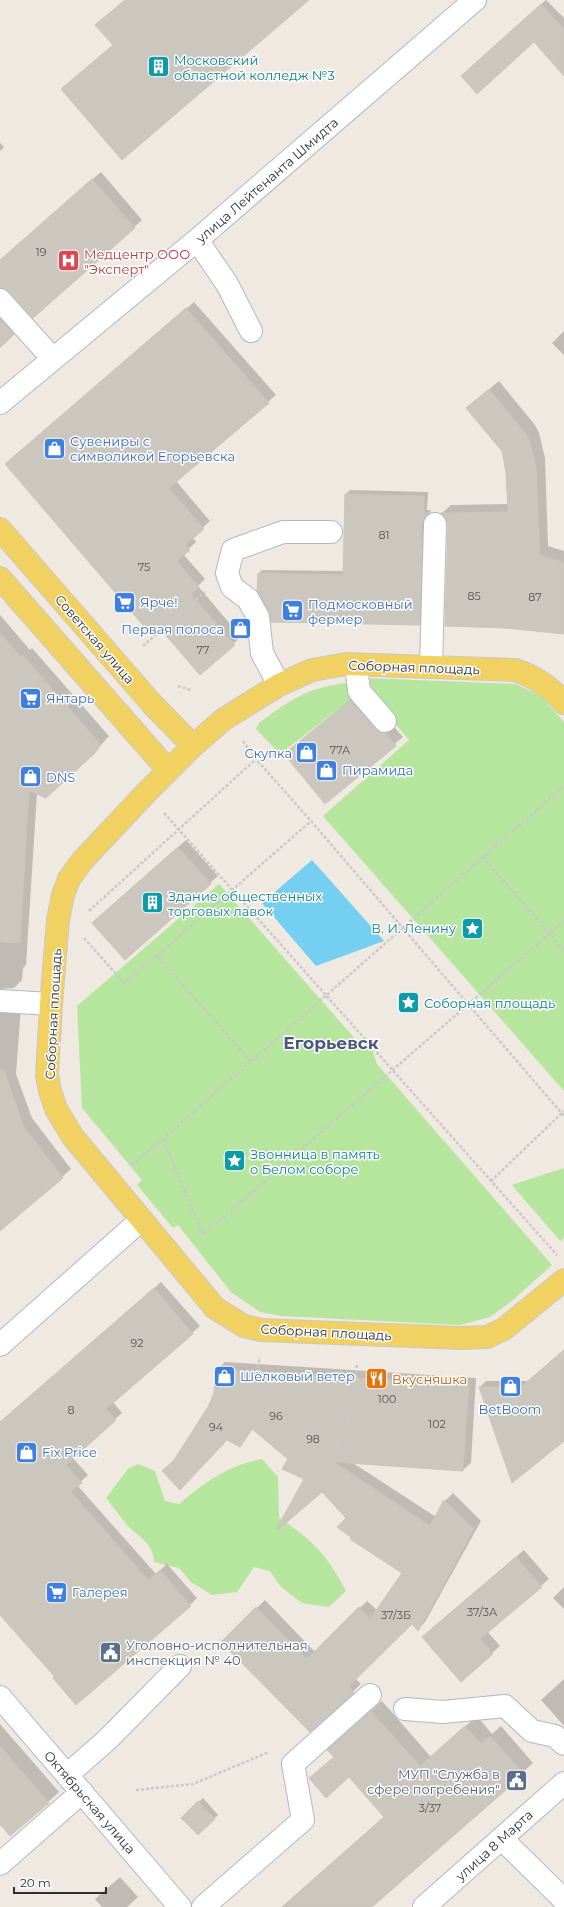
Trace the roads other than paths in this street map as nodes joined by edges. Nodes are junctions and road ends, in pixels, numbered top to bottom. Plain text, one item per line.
1 (475, 0) edge
2 (197, 240) junction
3 (0, 300) edge
4 (251, 331) dead end
5 (53, 359) junction
6 (0, 403) edge
7 (435, 524) dead end
8 (0, 529) edge
9 (331, 532) dead end
10 (0, 578) edge
11 (356, 665) junction
12 (431, 667) junction
13 (279, 685) junction
14 (564, 703) edge
15 (385, 721) dead end
16 (193, 746) junction
17 (168, 770) junction
18 (0, 1001) edge
19 (51, 1004) junction
20 (141, 1220) junction
21 (564, 1280) edge
22 (2, 1339) edge
23 (180, 1666) dead end
24 (370, 1695) dead end
25 (0, 1697) edge
26 (405, 1709) dead end
27 (564, 1744) edge
28 (68, 1775) junction
29 (564, 1783) edge
30 (82, 1792) junction
31 (502, 1839) junction
32 (0, 1864) edge
33 (564, 1900) edge
34 (172, 1904) edge
35 (202, 1907) edge
36 (424, 1907) edge

1 - 2 street, улица Лейтенанта Шмидта
2 - 4 street
2 - 5 street, улица Лейтенанта Шмидта
3 - 5 street
5 - 6 street, улица Лейтенанта Шмидта
7 - 12 street
8 - 16 main road, Советская улица
9 - 13 street
10 - 17 main road
11 - 12 main road, Соборная площадь
11 - 13 main road, Соборная площадь
11 - 15 street
12 - 14 main road, Соборная площадь
13 - 16 main road, Соборная площадь
16 - 17 main road, Соборная площадь
17 - 19 main road, Соборная площадь
18 - 19 street
19 - 20 main road, Соборная площадь
20 - 21 main road, Соборная площадь
20 - 22 street
23 - 28 street
24 - 35 street
25 - 28 street, Октябрьская улица
26 - 27 street
28 - 30 street, Октябрьская улица
29 - 31 street, улица 8 Марта
30 - 32 street
30 - 34 street, Октябрьская улица
31 - 33 street
31 - 36 street, улица 8 Марта

